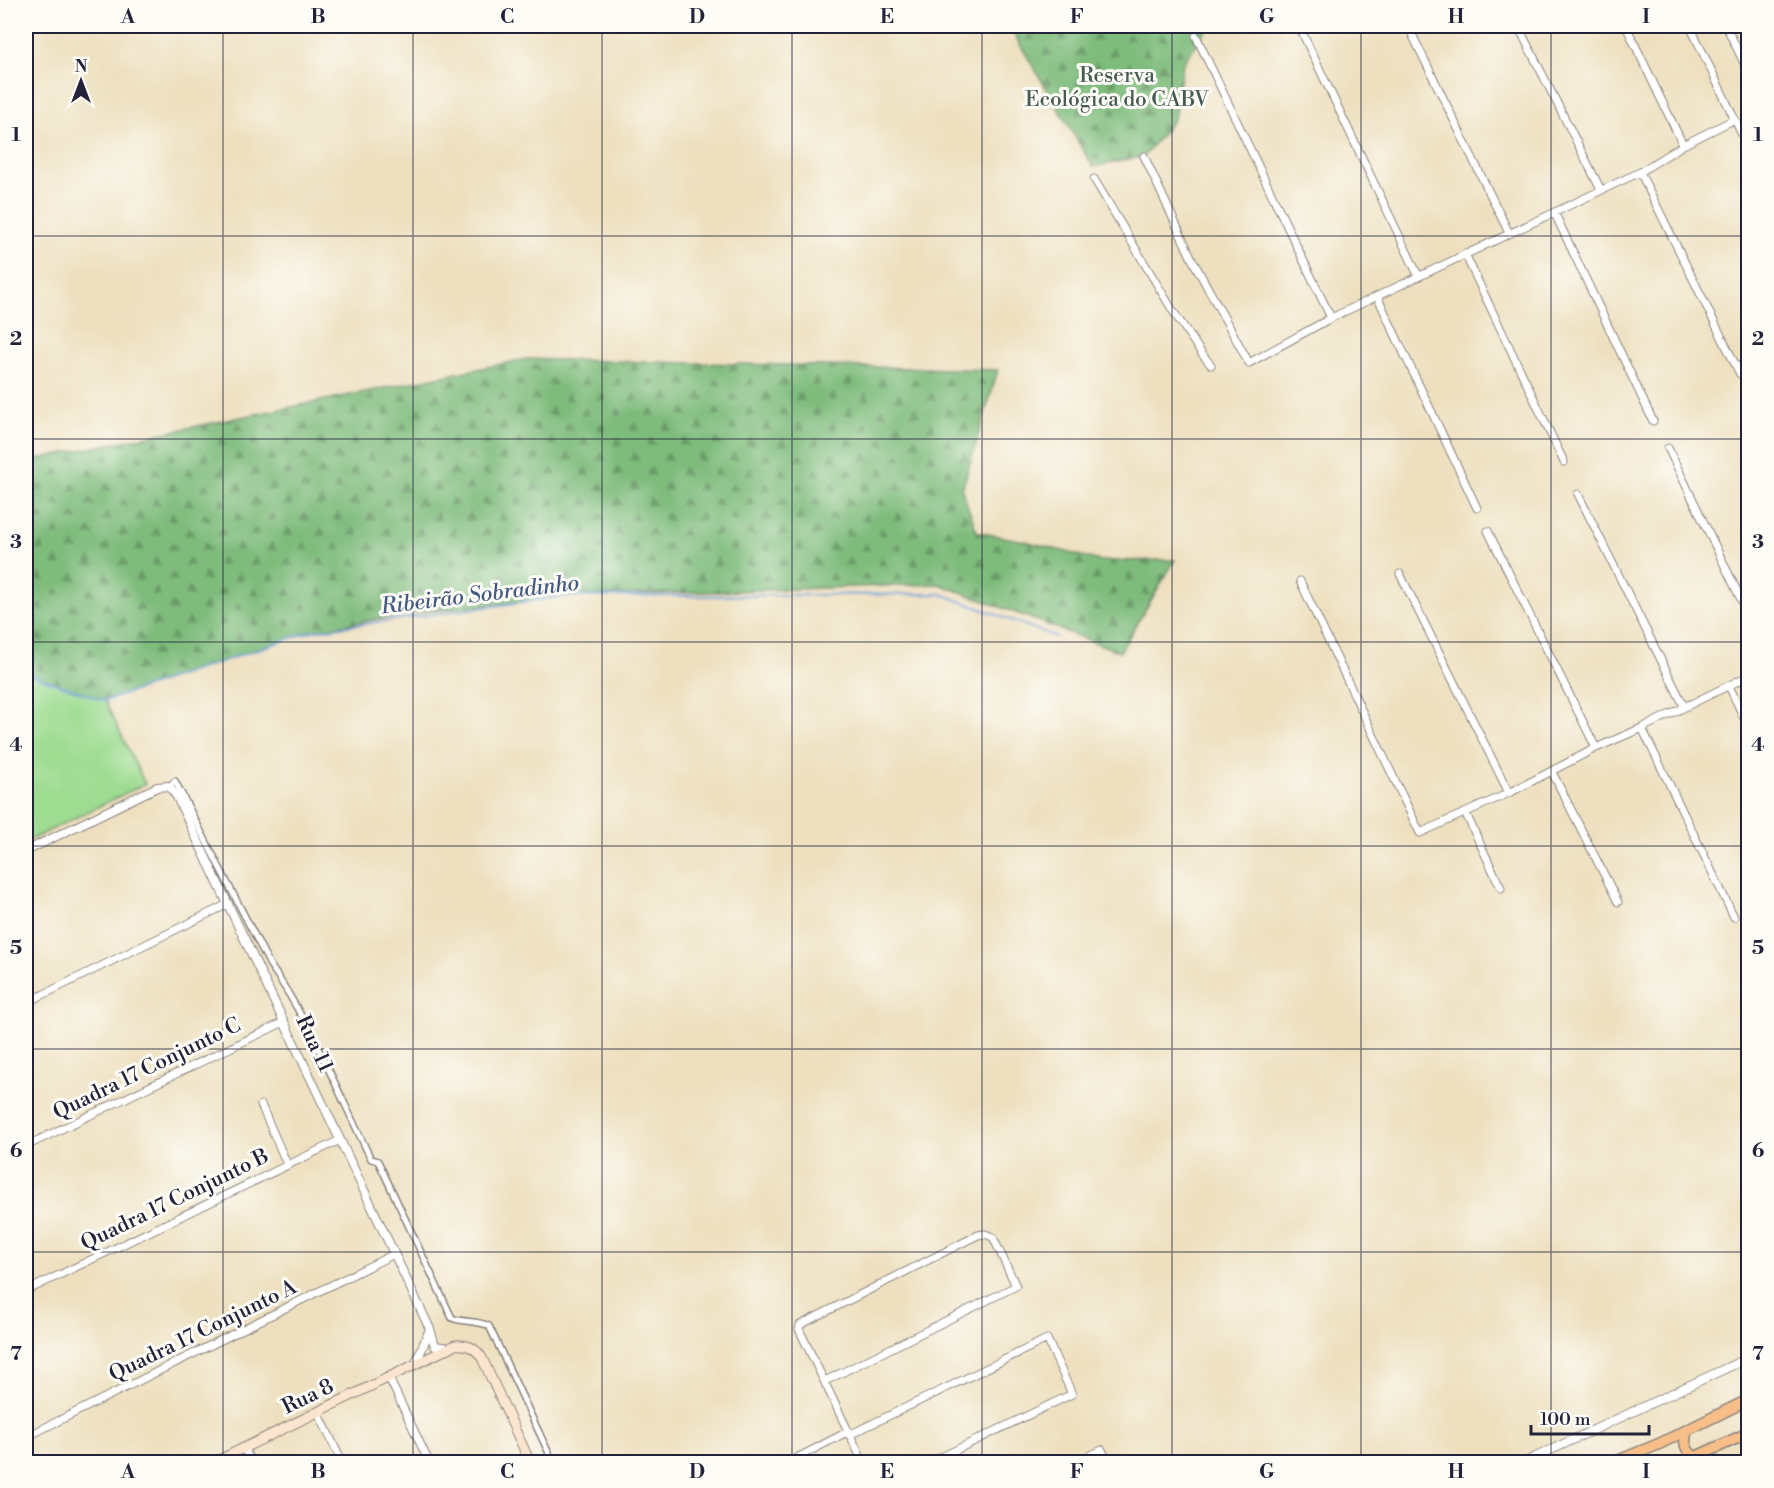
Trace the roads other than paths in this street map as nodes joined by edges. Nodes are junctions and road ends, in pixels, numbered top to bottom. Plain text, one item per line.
1 (1299, 26) edge
2 (1408, 26) edge
3 (1518, 26) edge
4 (1626, 26) edge
5 (1690, 26) edge
6 (1726, 26) edge
7 (1196, 36) dead end
8 (1749, 71) edge
9 (1735, 119) junction
10 (1683, 145) junction
11 (1749, 147) edge
12 (1144, 156) dead end
13 (1640, 172) junction
14 (1094, 179) dead end
15 (1601, 190) junction
16 (1554, 212) junction
17 (1509, 233) junction
18 (1465, 254) junction
19 (1418, 275) junction
20 (1377, 296) junction
21 (1331, 318) junction
22 (1211, 364) dead end
23 (1740, 374) dead end
24 (1653, 421) dead end
25 (1668, 448) dead end
26 (1564, 462) dead end
27 (1578, 494) dead end
28 (1477, 508) dead end
29 (1488, 531) dead end
30 (1400, 574) dead end
31 (1300, 581) dead end
32 (1749, 614) edge
33 (1749, 676) edge
34 (1729, 686) junction
35 (1684, 706) junction
36 (1749, 726) edge
37 (1642, 728) junction
38 (1596, 748) junction
39 (1552, 772) junction
40 (169, 786) junction
41 (1509, 793) junction
42 (1466, 814) junction
43 (26, 851) edge
44 (1502, 888) dead end
45 (1618, 902) dead end
46 (228, 904) junction
47 (1734, 917) dead end
48 (26, 1003) edge
49 (284, 1022) junction
50 (261, 1105) dead end
51 (340, 1140) junction
52 (26, 1146) edge
53 (287, 1164) junction
54 (394, 1254) junction
55 (26, 1290) edge
56 (430, 1329) junction
57 (448, 1348) junction
58 (1749, 1358) edge
59 (416, 1363) junction
60 (389, 1378) junction
61 (825, 1381) junction
62 (1749, 1400) edge
63 (318, 1412) junction
64 (1687, 1431) junction
65 (848, 1433) junction
66 (1749, 1433) edge
67 (26, 1437) edge
68 (244, 1448) junction
69 (1696, 1458) junction
70 (215, 1462) edge
71 (250, 1462) edge
72 (342, 1462) edge
73 (429, 1462) edge
74 (530, 1462) edge
75 (553, 1462) edge
76 (792, 1462) edge
77 (863, 1462) edge
78 (931, 1462) edge
79 (1075, 1462) edge
80 (1108, 1462) edge
81 (1525, 1462) edge
82 (1615, 1462) edge
83 (1685, 1462) edge

1 - 19 street
2 - 17 street
3 - 15 street
4 - 10 street
5 - 9 street
6 - 8 street
7 - 21 street
9 - 10 street
9 - 11 street
10 - 13 street
12 - 21 street
13 - 15 street
13 - 23 street
14 - 22 street
15 - 16 street
16 - 17 street
16 - 24 street
17 - 18 street
18 - 19 street
18 - 26 street
19 - 20 street
20 - 21 street
20 - 28 street
25 - 32 street
27 - 35 street
29 - 38 street
30 - 41 street
31 - 42 street
33 - 34 street
34 - 35 street
34 - 36 street
35 - 37 street
37 - 38 street
37 - 47 street
38 - 39 street
39 - 41 street
39 - 45 street
40 - 43 street
40 - 46 street, Rua 11
40 - 75 street
41 - 42 street
42 - 44 street
46 - 48 street
46 - 49 street, Rua 11
49 - 51 street, Rua 11
49 - 52 street, Quadra 17 Conjunto C
50 - 53 street
51 - 53 street, Quadra 17 Conjunto B
51 - 54 street, Rua 11
53 - 55 street, Quadra 17 Conjunto B
54 - 56 street, Rua 11
54 - 67 street, Quadra 17 Conjunto A
56 - 57 street, Rua 11
56 - 59 street
57 - 59 main road
57 - 74 main road
58 - 81 street
59 - 60 main road, Rua 8
60 - 63 main road, Rua 8
60 - 73 street
61 - 61 street
61 - 65 street
62 - 64 highway
63 - 68 main road, Rua 8
63 - 72 street
64 - 69 highway
64 - 82 highway
65 - 76 street
65 - 77 street
65 - 78 street
66 - 69 highway
68 - 70 main road, Rua 8
68 - 71 street
69 - 83 highway
79 - 80 street

